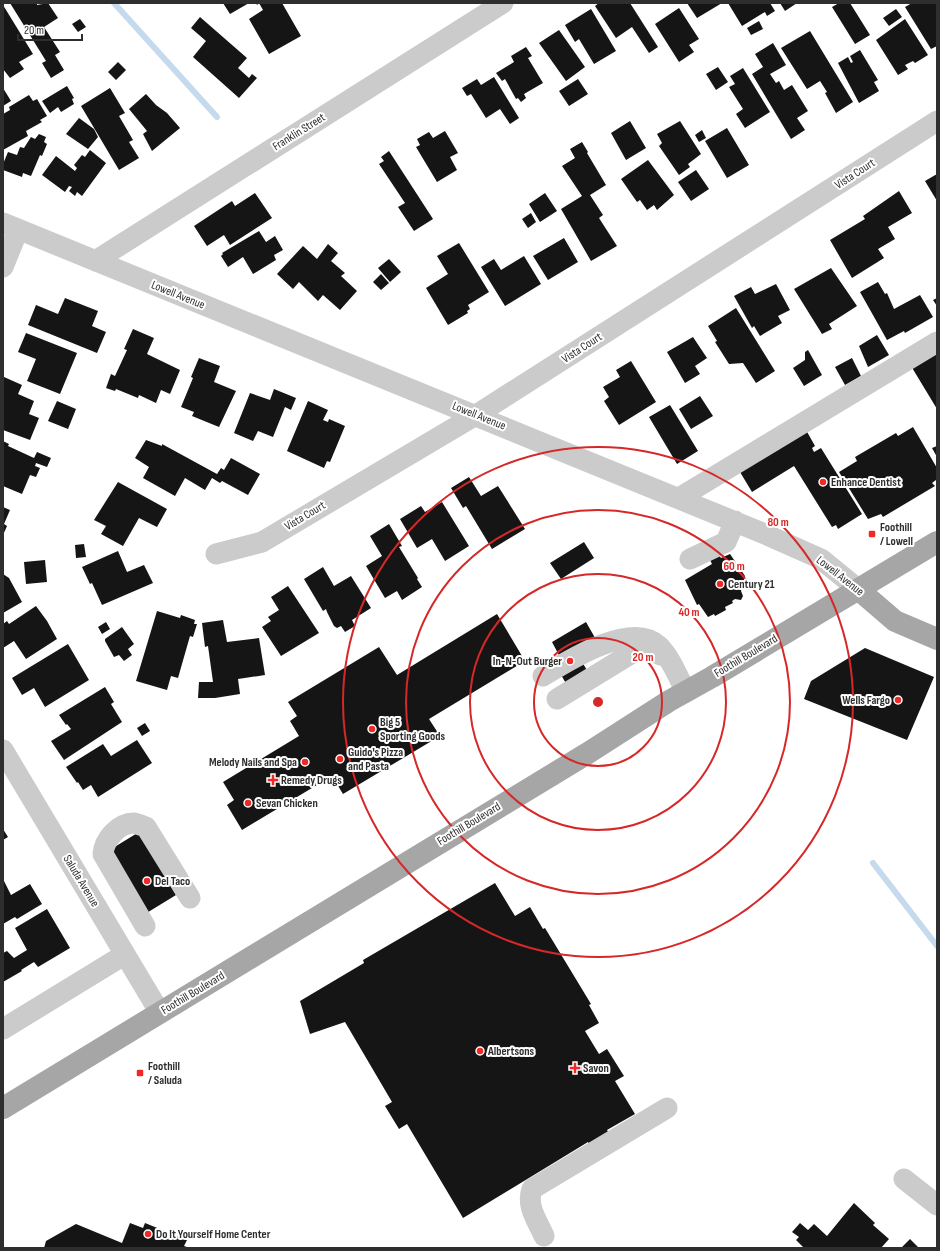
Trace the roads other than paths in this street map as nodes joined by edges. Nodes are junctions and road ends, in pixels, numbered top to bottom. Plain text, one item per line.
1 (503, 3) edge
2 (937, 121) edge
3 (11, 226) edge
4 (95, 261) junction
5 (3, 267) edge
6 (937, 342) edge
7 (476, 415) junction
8 (679, 498) junction
9 (735, 521) junction
10 (937, 542) edge
11 (216, 554) dead end
12 (690, 560) dead end
13 (859, 590) junction
14 (937, 639) edge
15 (670, 660) junction
16 (543, 676) dead end
17 (686, 692) junction
18 (557, 699) dead end
19 (3, 750) edge
20 (190, 898) dead end
21 (145, 926) dead end
22 (124, 955) junction
23 (160, 1013) junction
24 (3, 1029) edge
25 (3, 1108) edge
26 (667, 1108) dead end
27 (904, 1179) dead end
28 (937, 1205) edge
29 (544, 1236) dead end

1 - 4 street, Franklin Street
2 - 7 street, Vista Court
3 - 4 street, Lowell Avenue
3 - 5 street
4 - 7 street, Lowell Avenue
6 - 8 street
7 - 8 street, Lowell Avenue
7 - 11 street, Vista Court
8 - 9 street, Lowell Avenue
9 - 12 street
9 - 13 street, Lowell Avenue
10 - 13 main road, Foothill Boulevard
13 - 14 main road, Lowell Avenue
13 - 17 main road, Foothill Boulevard
15 - 16 street
15 - 17 street
15 - 18 street
17 - 23 main road, Foothill Boulevard
19 - 22 street, Saluda Avenue
20 - 21 street
22 - 23 street, Saluda Avenue
22 - 24 street
23 - 25 main road, Foothill Boulevard
26 - 29 street
27 - 28 street

